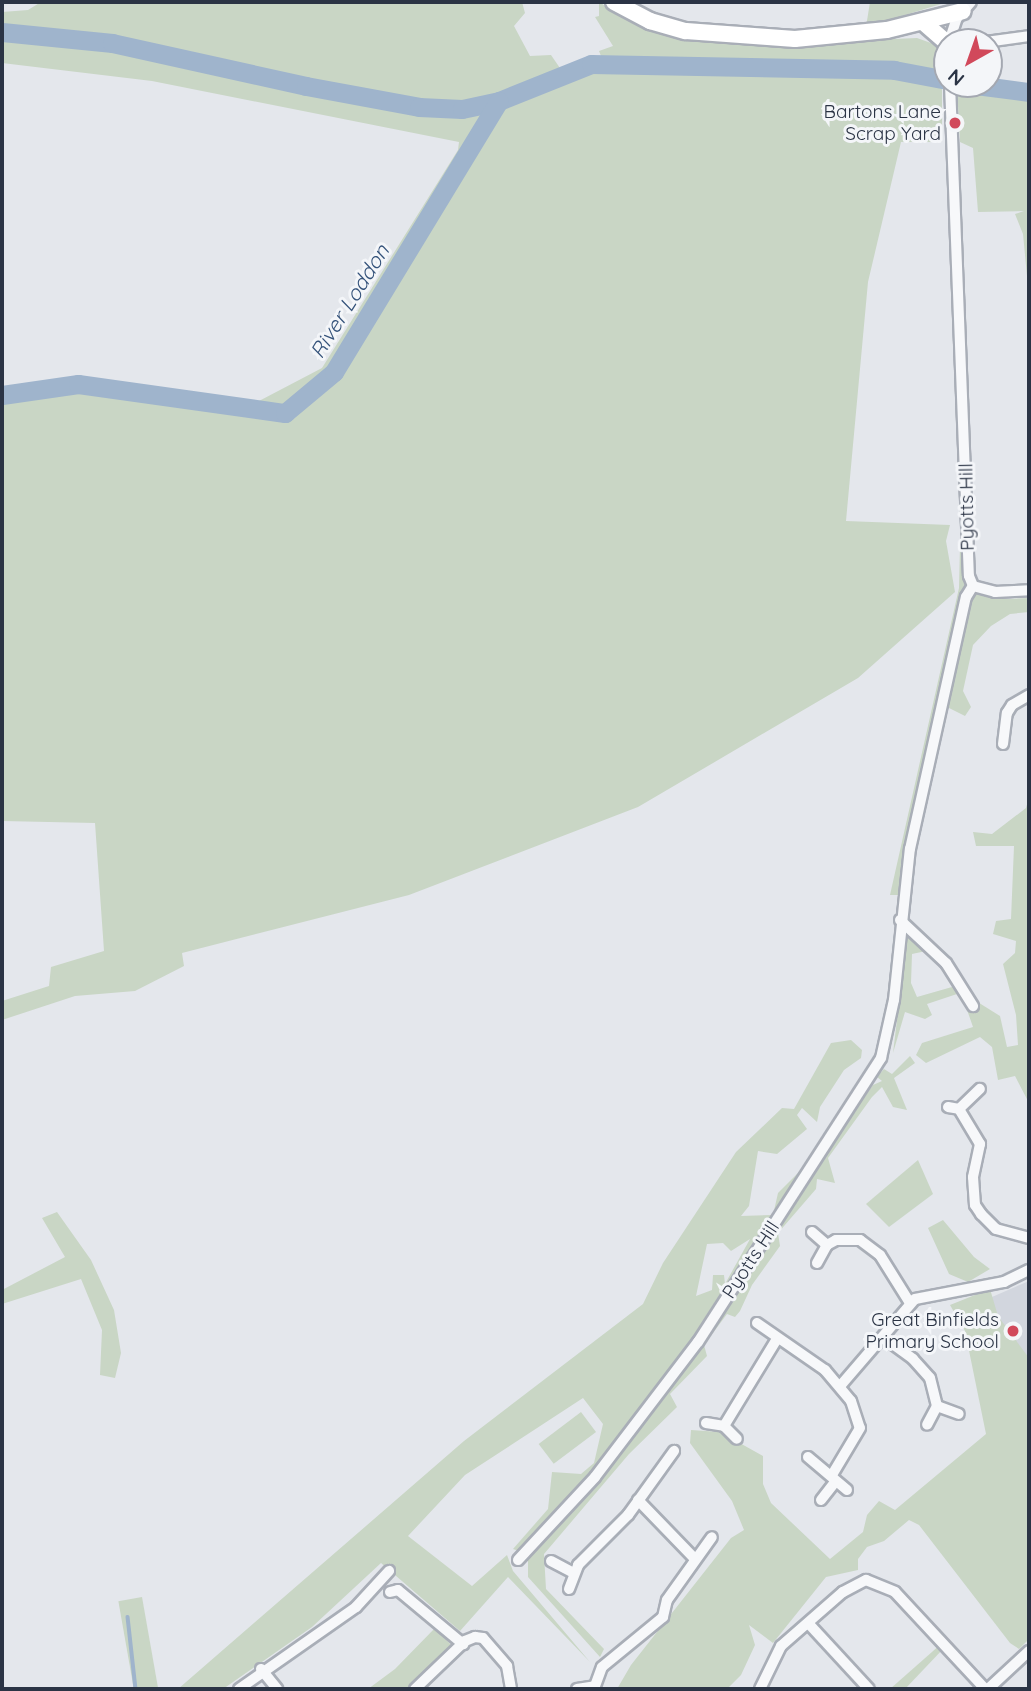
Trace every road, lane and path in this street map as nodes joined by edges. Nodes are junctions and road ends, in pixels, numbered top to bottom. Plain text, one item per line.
1 (614, 2) edge
2 (964, 10) edge
3 (923, 22) junction
4 (955, 28) edge
5 (933, 30) edge
6 (1029, 36) edge
7 (1003, 40) edge
8 (950, 98) edge
9 (973, 586) junction
10 (1029, 590) edge
11 (1029, 695) edge
12 (1003, 744) dead end
13 (900, 920) junction
14 (973, 1006) dead end
15 (980, 1089) dead end
16 (812, 1232) dead end
17 (1029, 1238) edge
18 (827, 1245) junction
19 (817, 1263) dead end
20 (1029, 1270) edge
21 (910, 1303) junction
22 (757, 1324) dead end
23 (883, 1337) junction
24 (777, 1339) junction
25 (841, 1385) junction
26 (937, 1406) junction
27 (959, 1414) dead end
28 (706, 1423) dead end
29 (927, 1425) dead end
30 (724, 1426) junction
31 (737, 1439) dead end
32 (674, 1451) dead end
33 (808, 1457) dead end
34 (833, 1478) junction
35 (848, 1490) dead end
36 (638, 1500) junction
37 (821, 1500) dead end
38 (712, 1537) dead end
39 (694, 1558) junction
40 (518, 1560) dead end
41 (551, 1562) dead end
42 (389, 1571) dead end
43 (574, 1573) junction
44 (378, 1582) junction
45 (569, 1589) dead end
46 (809, 1624) junction
47 (463, 1644) junction
48 (1026, 1654) edge
49 (261, 1669) junction
50 (597, 1688) edge
51 (239, 1689) edge
52 (277, 1689) edge
53 (415, 1689) edge
54 (511, 1689) edge
55 (578, 1689) edge
56 (760, 1689) edge
57 (869, 1689) edge
58 (986, 1689) edge

1 - 3 street
2 - 3 street
2 - 4 street
3 - 5 street
6 - 7 street
8 - 9 street, Pyotts Hill
9 - 10 street
9 - 13 street, Pyotts Hill
11 - 12 street
13 - 14 street
13 - 40 street, Pyotts Hill
15 - 17 street
16 - 18 street
18 - 19 street
18 - 21 street
20 - 21 street
21 - 23 street
22 - 24 street
23 - 25 street
23 - 26 street
24 - 25 street
24 - 30 street
25 - 34 street
26 - 27 street
26 - 29 street
28 - 30 street
30 - 31 street
32 - 36 street
33 - 34 street
34 - 35 street
34 - 37 street
36 - 39 street
36 - 43 street
38 - 39 street
39 - 50 street
41 - 43 street
42 - 44 street
43 - 45 street
44 - 47 street
44 - 49 street
46 - 56 street
46 - 57 street
46 - 58 street
47 - 53 street
47 - 54 street
48 - 58 street
49 - 51 street
49 - 52 street
50 - 55 street

